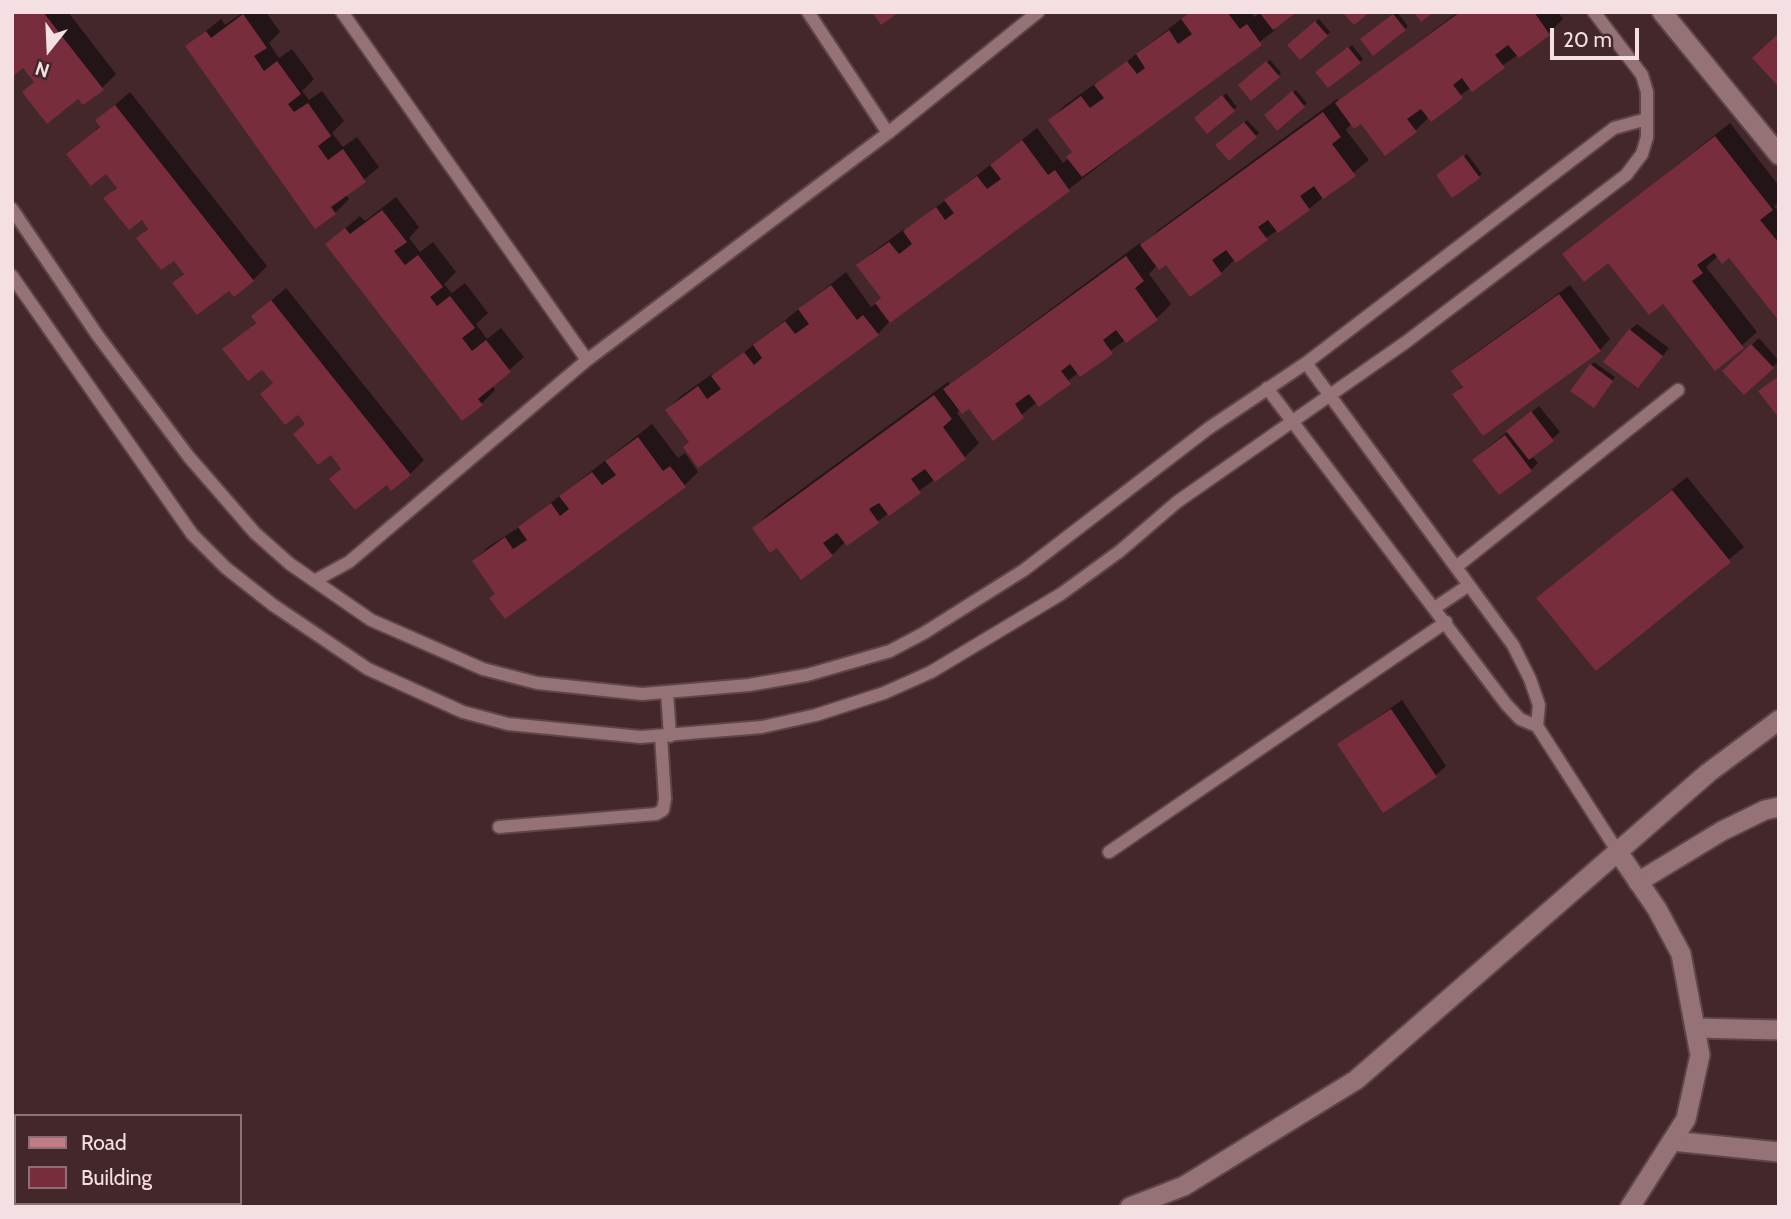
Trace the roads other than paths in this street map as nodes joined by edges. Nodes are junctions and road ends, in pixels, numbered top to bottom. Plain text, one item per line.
1 (342, 12) edge
2 (807, 12) edge
3 (1038, 12) edge
4 (1594, 12) edge
5 (1662, 12) edge
6 (1647, 119) junction
7 (888, 134) junction
8 (1779, 155) edge
9 (12, 209) edge
10 (12, 276) edge
11 (587, 360) junction
12 (1306, 363) junction
13 (1267, 387) junction
14 (1678, 390) dead end
15 (1332, 396) junction
16 (1294, 421) junction
17 (1456, 567) junction
18 (314, 581) junction
19 (1469, 585) junction
20 (1436, 607) junction
21 (1446, 622) junction
22 (667, 692) junction
23 (1779, 720) edge
24 (1536, 726) junction
25 (665, 736) junction
26 (1779, 807) edge
27 (499, 827) dead end
28 (1109, 852) dead end
29 (1618, 852) junction
30 (1638, 882) junction
31 (1695, 1028) junction
32 (1779, 1031) edge
33 (1672, 1141) junction
34 (1779, 1152) edge
35 (1129, 1207) edge
36 (1630, 1207) edge

1 - 11 lane
2 - 7 lane
3 - 7 lane
4 - 6 lane
5 - 8 street
6 - 12 lane
6 - 15 lane
7 - 11 lane
9 - 18 lane
10 - 25 lane
11 - 18 lane
12 - 13 lane
12 - 15 lane
13 - 16 lane
13 - 22 lane
14 - 17 lane
15 - 16 lane
15 - 17 lane
16 - 20 lane
16 - 25 lane
17 - 19 lane
18 - 22 lane
19 - 20 lane
19 - 24 lane
20 - 21 lane
21 - 24 lane
21 - 28 lane
22 - 25 lane
23 - 29 street
24 - 29 lane
25 - 27 lane
26 - 30 street
29 - 30 street
29 - 35 street
30 - 31 street
31 - 32 street
31 - 33 street
33 - 34 street
33 - 36 street

